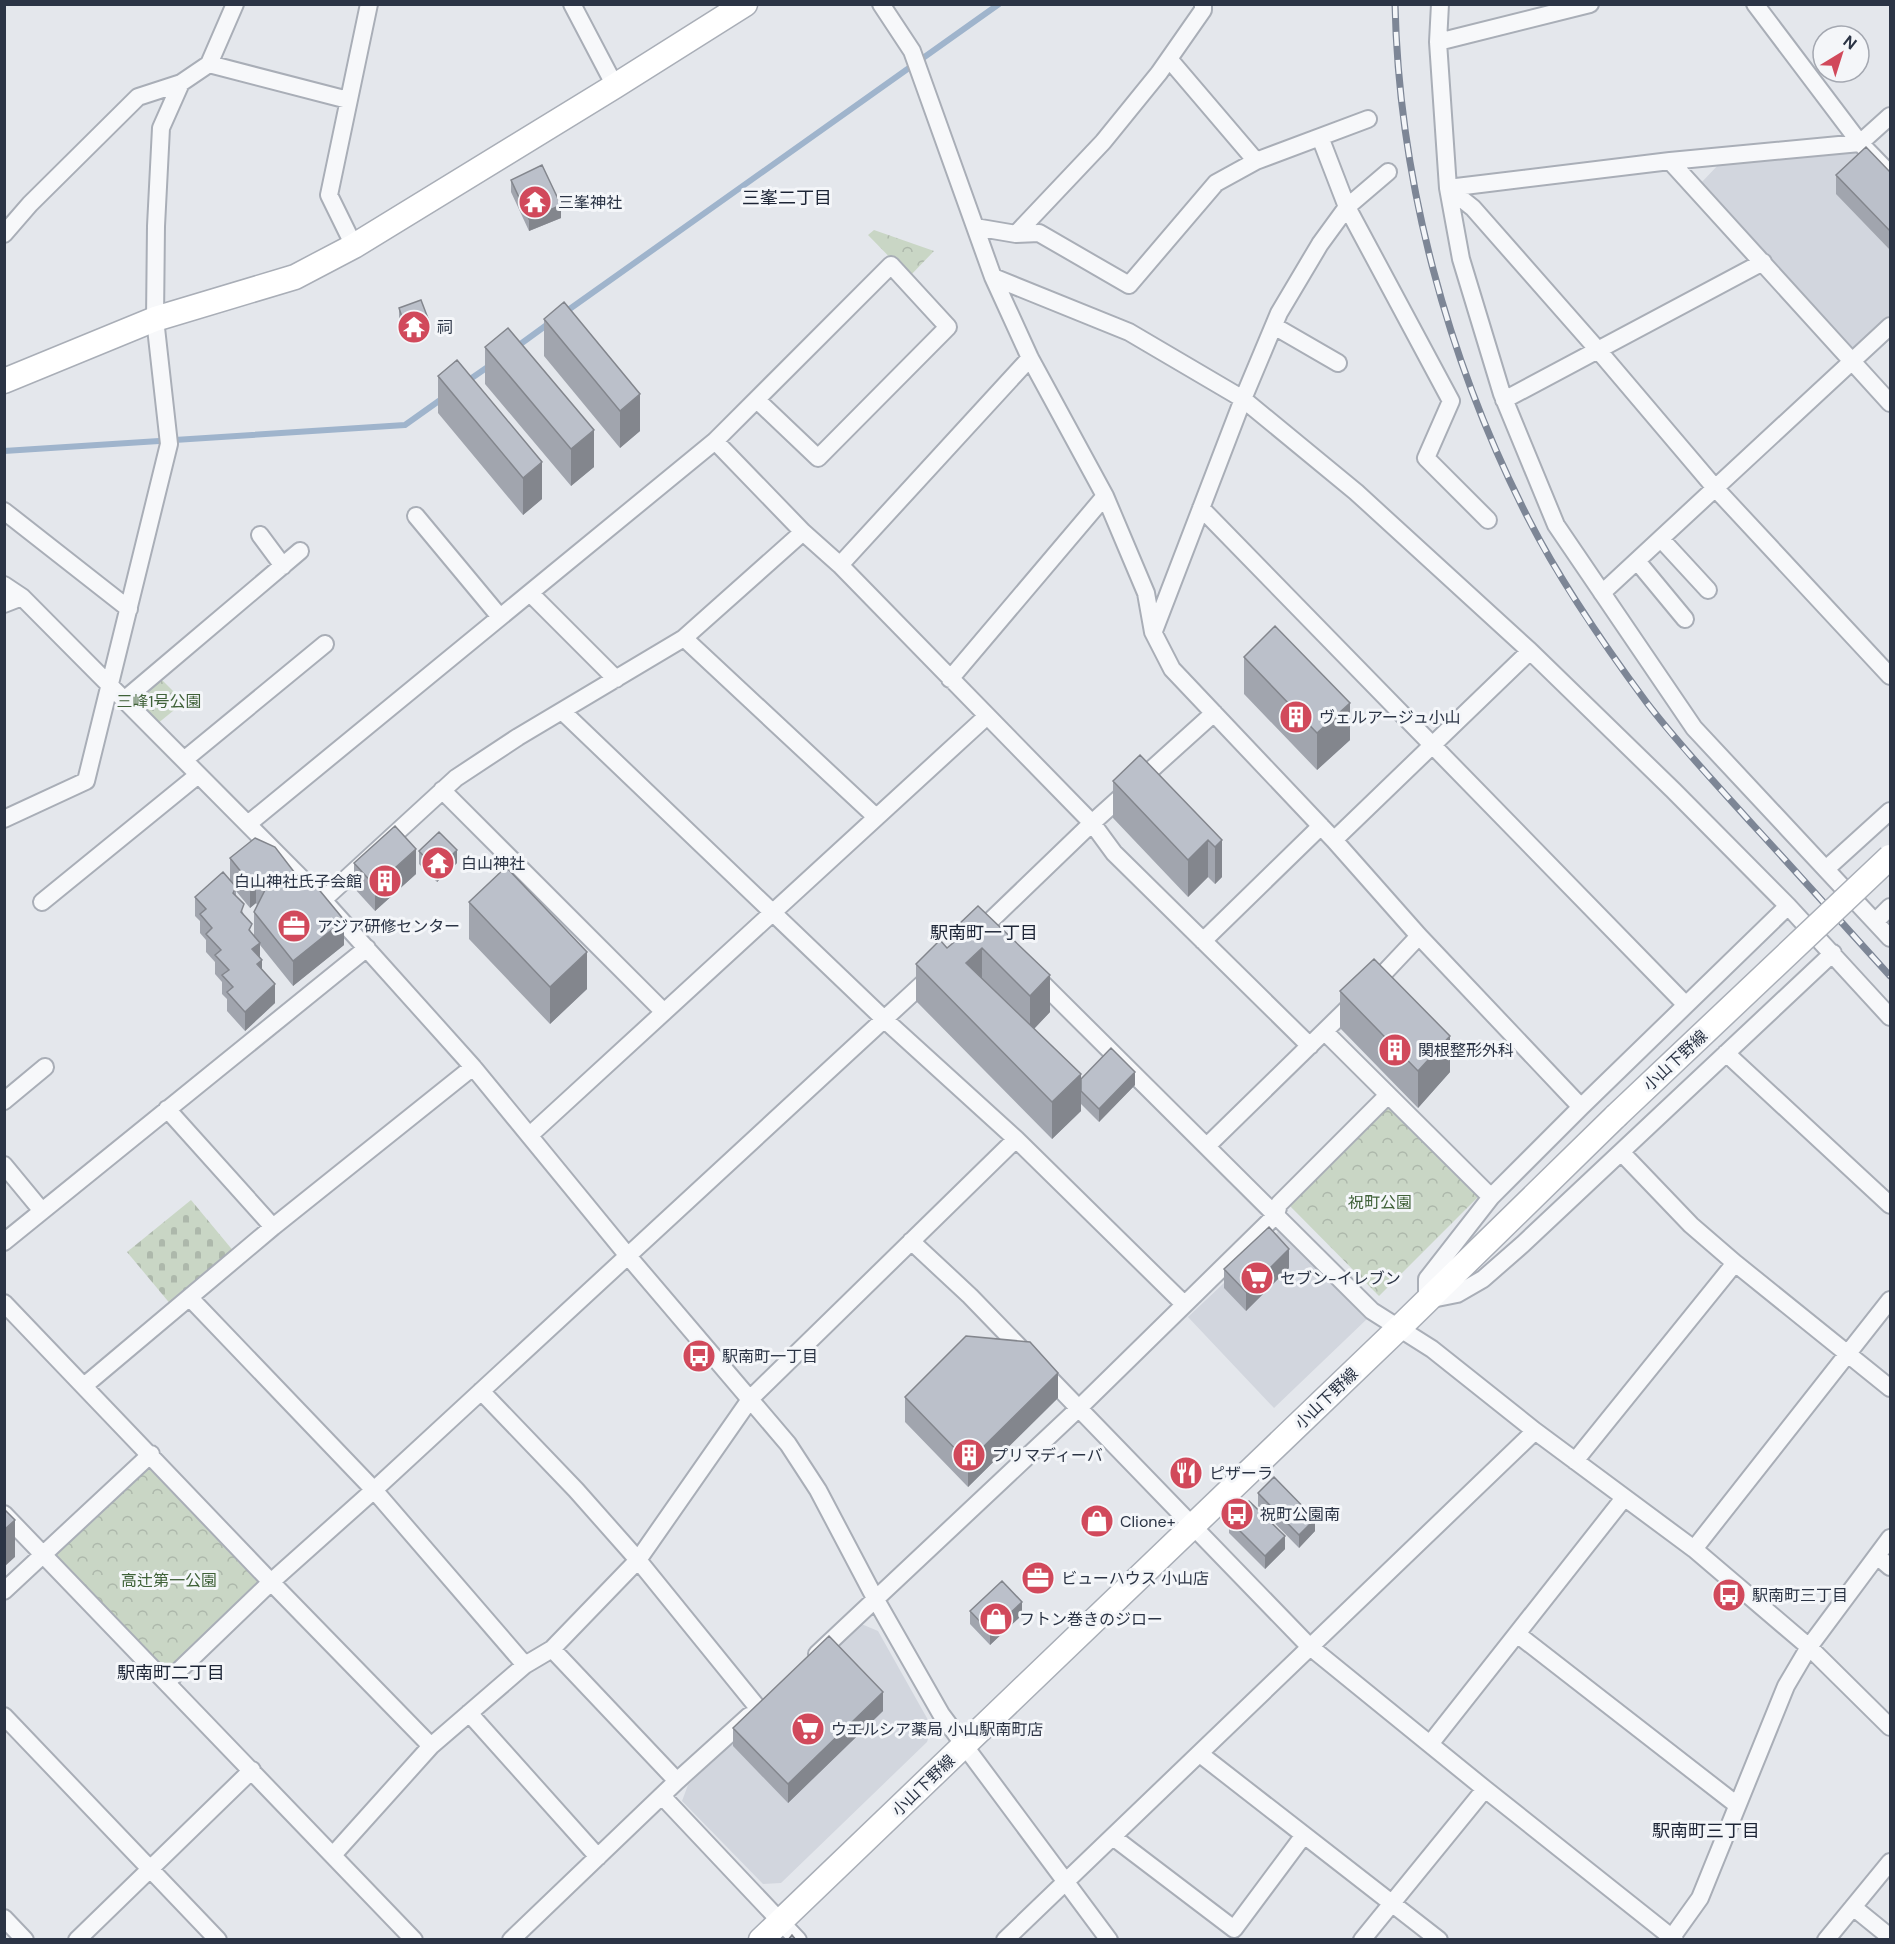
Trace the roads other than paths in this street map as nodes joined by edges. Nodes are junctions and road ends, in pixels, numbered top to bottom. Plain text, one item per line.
1 (235, 4) edge
2 (369, 4) edge
3 (572, 4) edge
4 (745, 4) edge
5 (881, 4) edge
6 (1203, 4) edge
7 (1440, 4) edge
8 (1590, 4) edge
9 (1755, 4) edge
10 (1438, 42) junction
11 (1169, 59) junction
12 (209, 64) junction
13 (181, 83) junction
14 (615, 86) junction
15 (348, 100) junction
16 (1890, 116) edge
17 (1368, 119) dead end
18 (1320, 137) junction
19 (1860, 143) junction
20 (1670, 161) junction
21 (1256, 162) junction
22 (1388, 172) dead end
23 (1890, 174) edge
24 (1448, 188) junction
25 (1347, 207) junction
26 (975, 227) junction
27 (4, 234) edge
28 (1016, 234) junction
29 (354, 246) junction
30 (1763, 262) junction
31 (993, 277) junction
32 (155, 319) junction
33 (1274, 326) junction
34 (1890, 326) edge
35 (1598, 350) junction
36 (1030, 358) junction
37 (1853, 362) junction
38 (1338, 363) dead end
39 (4, 381) edge
40 (1243, 399) junction
41 (1504, 399) junction
42 (756, 400) junction
43 (1890, 403) edge
44 (715, 441) junction
45 (1716, 489) junction
46 (1105, 496) junction
47 (1201, 508) junction
48 (4, 511) edge
49 (416, 516) dead end
50 (1488, 520) dead end
51 (803, 532) junction
52 (260, 535) dead end
53 (1661, 539) junction
54 (300, 551) dead end
55 (1637, 561) junction
56 (840, 565) junction
57 (283, 566) junction
58 (4, 585) edge
59 (1708, 590) dead end
60 (530, 593) junction
61 (1602, 593) junction
62 (22, 597) junction
63 (4, 604) edge
64 (129, 609) junction
65 (500, 617) junction
66 (1684, 619) dead end
67 (1154, 632) junction
68 (684, 638) junction
69 (325, 645) dead end
70 (1530, 651) junction
71 (1890, 676) edge
72 (950, 678) junction
73 (616, 679) junction
74 (110, 687) junction
75 (124, 700) junction
76 (562, 711) junction
77 (1214, 713) junction
78 (987, 716) junction
79 (1433, 747) junction
80 (184, 760) junction
81 (198, 775) junction
82 (442, 790) junction
83 (1890, 811) edge
84 (876, 817) junction
85 (4, 819) edge
86 (1092, 823) junction
87 (248, 824) junction
88 (1321, 826) junction
89 (1334, 840) junction
90 (1890, 857) edge
91 (1826, 869) junction
92 (323, 900) junction
93 (42, 902) dead end
94 (1788, 906) junction
95 (1890, 907) edge
96 (773, 912) junction
97 (1876, 921) junction
98 (985, 932) edge
99 (1419, 936) junction
100 (1890, 938) edge
101 (1203, 941) junction
102 (367, 948) junction
103 (1833, 953) junction
104 (943, 965) edge
105 (1026, 966) edge
106 (1686, 1005) junction
107 (664, 1012) junction
108 (1890, 1017) edge
109 (884, 1019) junction
110 (1324, 1032) junction
111 (1310, 1046) junction
112 (1726, 1053) junction
113 (45, 1067) dead end
114 (473, 1067) junction
115 (1388, 1095) junction
116 (4, 1101) edge
117 (1581, 1107) junction
118 (167, 1109) junction
119 (530, 1135) junction
120 (1016, 1139) junction
121 (1208, 1146) junction
122 (1621, 1152) junction
123 (4, 1165) edge
124 (1491, 1197) junction
125 (1890, 1205) edge
126 (42, 1212) junction
127 (1276, 1215) junction
128 (273, 1227) junction
129 (911, 1241) junction
130 (4, 1242) edge
131 (628, 1256) junction
132 (1735, 1263) junction
133 (190, 1298) junction
134 (1427, 1300) junction
135 (1890, 1300) edge
136 (4, 1303) edge
137 (1184, 1304) junction
138 (1399, 1328) junction
139 (1847, 1354) junction
140 (84, 1386) junction
141 (1890, 1388) edge
142 (481, 1391) junction
143 (751, 1398) junction
144 (1079, 1408) junction
145 (1534, 1431) junction
146 (151, 1454) junction
147 (1575, 1461) junction
148 (374, 1490) junction
149 (1624, 1498) junction
150 (4, 1514) edge
151 (1193, 1525) junction
152 (1890, 1538) edge
153 (1694, 1550) junction
154 (43, 1555) junction
155 (638, 1560) junction
156 (1884, 1561) edge
157 (271, 1582) junction
158 (4, 1591) edge
159 (876, 1600) junction
160 (1517, 1634) junction
161 (1310, 1646) junction
162 (1809, 1647) junction
163 (552, 1649) junction
164 (808, 1662) edge
165 (525, 1665) junction
166 (167, 1682) junction
167 (469, 1713) junction
168 (4, 1716) edge
169 (1890, 1727) edge
170 (1430, 1744) junction
171 (964, 1745) junction
172 (431, 1746) junction
173 (1200, 1754) junction
174 (252, 1770) junction
175 (677, 1781) junction
176 (1485, 1789) junction
177 (662, 1796) junction
178 (1737, 1805) junction
179 (1304, 1835) junction
180 (1113, 1837) junction
181 (333, 1855) junction
182 (598, 1857) junction
183 (1890, 1862) edge
184 (151, 1868) junction
185 (1066, 1882) junction
186 (1391, 1904) junction
187 (1853, 1907) junction
188 (4, 1918) edge
189 (780, 1921) junction
190 (1890, 1937) edge
191 (1673, 1939) edge
192 (25, 1940) edge
193 (77, 1940) edge
194 (218, 1940) edge
195 (414, 1940) edge
196 (511, 1940) edge
197 (761, 1940) edge
198 (798, 1940) edge
199 (1005, 1940) edge
200 (1109, 1940) edge
201 (1362, 1940) edge
202 (1439, 1940) edge
203 (1826, 1940) edge

1 - 12 street
2 - 15 street
3 - 14 street
4 - 14 main road
5 - 26 street
6 - 11 street
7 - 10 street
8 - 10 street
9 - 19 street
10 - 24 street
11 - 21 street
11 - 28 street
12 - 13 street
12 - 15 street
13 - 27 street
13 - 32 street
14 - 29 main road
15 - 29 street
16 - 19 street
17 - 18 street
18 - 21 street
18 - 25 street
19 - 20 street
19 - 23 street
20 - 24 street
20 - 30 street
21 - 28 street
22 - 25 street
24 - 35 street
24 - 41 street
25 - 33 street
25 - 50 street
26 - 28 street
26 - 31 street
29 - 32 main road
30 - 35 street
30 - 37 street
31 - 36 street
31 - 40 street
32 - 39 main road
32 - 64 street
33 - 38 street
33 - 40 street
34 - 37 street
35 - 41 street
35 - 45 street
36 - 46 street
36 - 56 street
37 - 43 street
37 - 45 street
40 - 47 street
40 - 70 street
41 - 61 street
42 - 42 street
42 - 44 street
44 - 51 street
44 - 60 street
45 - 53 street
45 - 71 street
46 - 67 street
46 - 72 street
47 - 67 street
47 - 79 street
48 - 64 street
49 - 65 street
51 - 56 street
51 - 68 street
52 - 57 street
53 - 55 street
53 - 59 street
54 - 57 street
55 - 61 street
55 - 66 street
56 - 72 street
57 - 75 street
58 - 62 street
60 - 65 street
60 - 73 street
61 - 91 street
62 - 63 street
62 - 74 street
64 - 74 street
65 - 87 street
67 - 77 street
68 - 73 street
68 - 84 street
69 - 80 street
70 - 79 street
70 - 94 street
72 - 78 street
73 - 76 street
74 - 75 street
74 - 85 street
75 - 80 street
76 - 82 street
76 - 96 street
77 - 86 street
77 - 88 street
78 - 84 street
78 - 86 street
79 - 89 street
79 - 106 street
80 - 81 street
81 - 87 street
81 - 93 street
82 - 92 street
82 - 107 street
83 - 91 street
84 - 96 street
86 - 98 street
86 - 101 street
87 - 92 street
88 - 89 street
88 - 101 street
89 - 99 street
90 - 134 main road, 小山下野線, bridge
91 - 97 street
92 - 102 street
94 - 103 street
94 - 106 street
95 - 97 street
96 - 107 street
96 - 109 street
97 - 100 street
99 - 110 street
99 - 117 street
101 - 111 street
102 - 114 street
102 - 118 street
103 - 108 street
103 - 112 street
104 - 109 street
105 - 121 street
106 - 117 street
107 - 119 street
109 - 120 street
109 - 131 street
110 - 111 street
110 - 115 street
111 - 121 street
112 - 122 street
112 - 125 street
113 - 116 street
114 - 119 street
114 - 128 street
115 - 124 street
115 - 127 street
117 - 124 street
118 - 126 street
118 - 128 street
119 - 131 street
120 - 129 street
120 - 137 street
121 - 127 street
122 - 132 street
122 - 134 street
123 - 126 street
124 - 134 street
126 - 130 street
127 - 137 street
127 - 138 street
128 - 133 street
129 - 143 street
129 - 144 street
131 - 142 street
131 - 143 street
132 - 139 street
132 - 147 street
133 - 140 street
133 - 148 street
134 - 138 main road, 小山下野線
135 - 139 street
136 - 140 street
137 - 144 street
138 - 145 street
138 - 151 main road, 小山下野線
139 - 141 street
139 - 153 street
140 - 146 street
142 - 148 street
142 - 155 street
143 - 155 street
143 - 159 street
144 - 151 street
144 - 159 street
145 - 147 street
145 - 161 street
146 - 154 street
146 - 157 street
147 - 149 street
148 - 157 street
148 - 165 street
149 - 153 street
149 - 160 street
150 - 154 street
151 - 161 street
151 - 171 main road, 小山下野線
152 - 156 street
153 - 162 street
154 - 158 street
154 - 166 street
155 - 163 street
155 - 175 street
156 - 162 street
157 - 166 street
157 - 172 street
159 - 164 street
159 - 171 street
160 - 170 street
160 - 178 street
161 - 170 street
161 - 173 street
162 - 169 street
162 - 178 street
163 - 165 street
163 - 175 street
165 - 167 street
166 - 174 street
167 - 172 street
167 - 182 street
168 - 184 street
170 - 176 street
171 - 185 street
171 - 189 main road, 小山下野線
172 - 181 street
173 - 179 street
173 - 180 street
174 - 181 street
174 - 184 street
175 - 177 street
176 - 186 street
176 - 191 street
177 - 182 street
177 - 189 street
178 - 191 street
179 - 180 street
179 - 186 street
180 - 185 street
181 - 195 street
182 - 196 street
183 - 187 street
184 - 193 street
184 - 194 street
185 - 199 street
185 - 200 street
186 - 201 street
186 - 202 street
187 - 190 street
187 - 203 street
188 - 192 street
189 - 197 main road, 小山下野線
189 - 198 street

